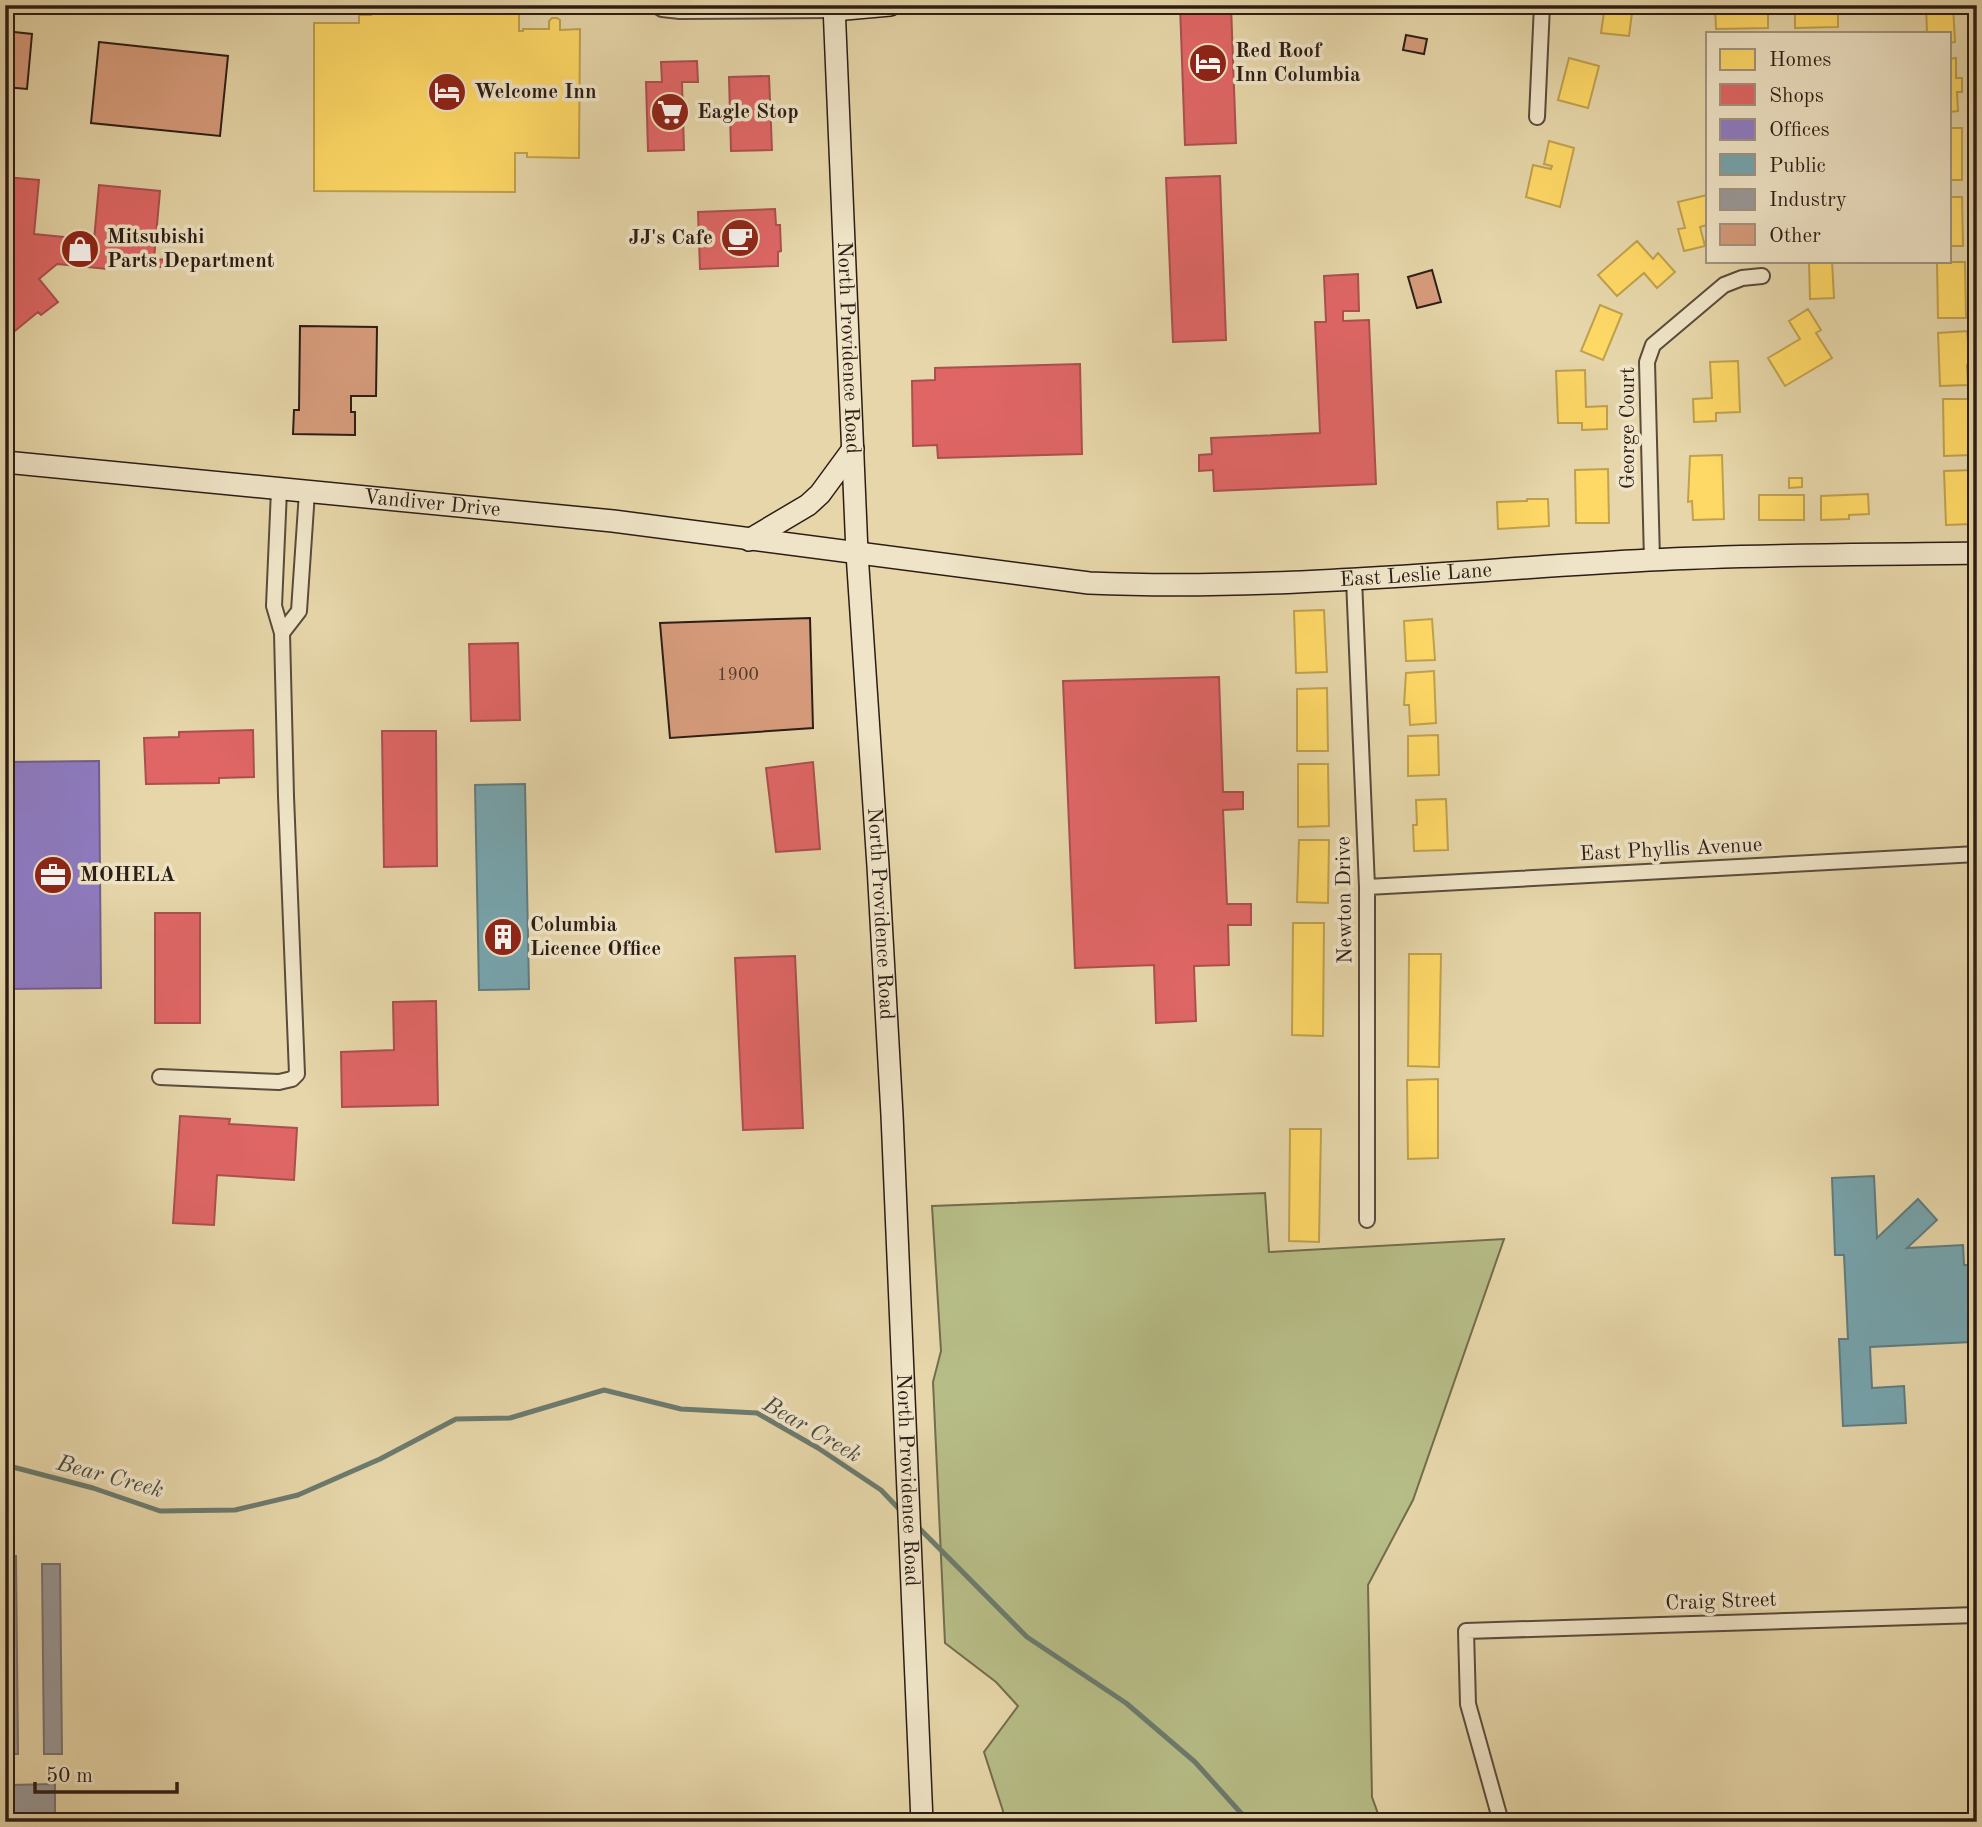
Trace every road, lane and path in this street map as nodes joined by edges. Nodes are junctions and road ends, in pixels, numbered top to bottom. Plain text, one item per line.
1 (656, 5) edge
2 (890, 5) edge
3 (1542, 5) edge
4 (834, 8) edge
5 (1537, 117) dead end
6 (1762, 276) dead end
7 (853, 449) junction
8 (5, 462) edge
9 (279, 490) junction
10 (307, 492) junction
11 (749, 540) junction
12 (857, 553) junction
13 (1977, 553) edge
14 (1651, 560) junction
15 (1354, 579) junction
16 (282, 633) junction
17 (1977, 854) edge
18 (1367, 887) junction
19 (160, 1077) dead end
20 (1367, 1220) dead end
21 (1977, 1615) edge
22 (922, 1813) edge
23 (1501, 1822) edge

1 - 4 street
2 - 4 street
3 - 5 street
4 - 7 street, North Providence Road
6 - 14 street, George Court
7 - 11 street
7 - 12 street, North Providence Road
8 - 9 street, Vandiver Drive
9 - 10 street, Vandiver Drive
9 - 16 street
10 - 11 street, Vandiver Drive
10 - 16 street
11 - 12 street, Vandiver Drive
12 - 15 street, East Leslie Lane
12 - 22 street, North Providence Road
13 - 14 street, East Leslie Lane
14 - 15 street, East Leslie Lane
15 - 18 street, Newton Drive
16 - 19 street
17 - 18 street, East Phyllis Avenue
18 - 20 street, Newton Drive
21 - 23 street, Craig Street

